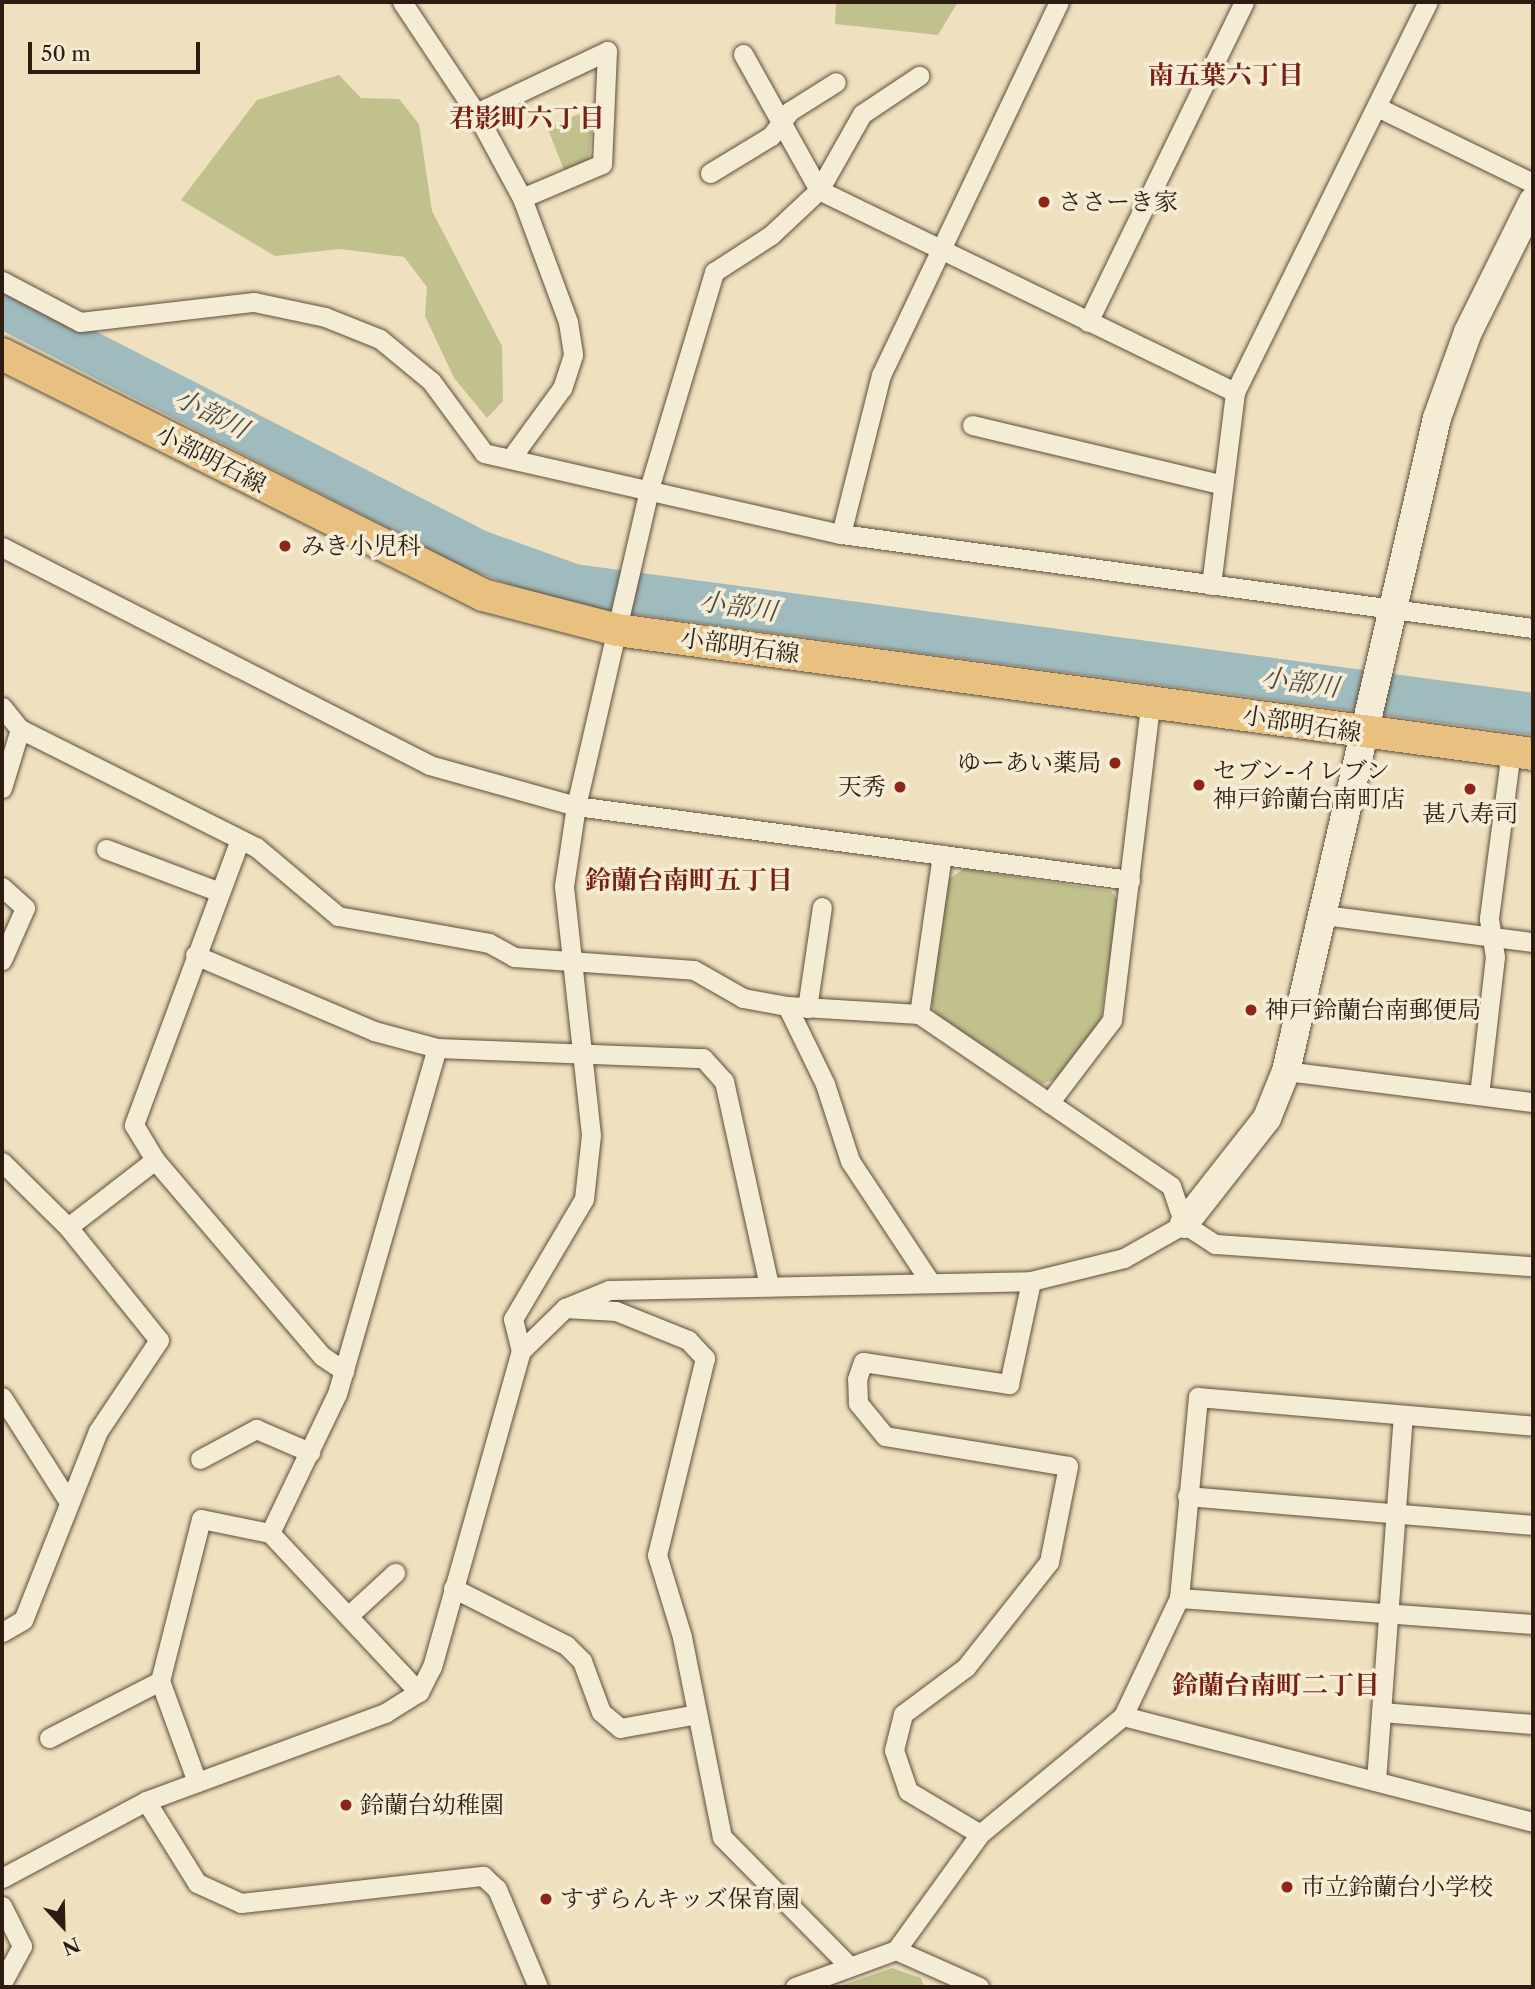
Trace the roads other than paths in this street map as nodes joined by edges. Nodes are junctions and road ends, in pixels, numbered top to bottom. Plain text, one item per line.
1 (402, 2) edge
2 (1059, 2) edge
3 (1244, 2) edge
4 (1428, 2) edge
5 (743, 54) dead end
6 (919, 76) dead end
7 (835, 82) dead end
8 (1377, 107) junction
9 (476, 113) junction
10 (782, 125) junction
11 (710, 173) dead end
12 (1533, 183) edge
13 (819, 190) junction
14 (522, 198) junction
15 (1533, 201) edge
16 (940, 251) junction
17 (2, 281) edge
18 (1088, 322) junction
19 (2, 354) edge
20 (1235, 392) junction
21 (972, 425) dead end
22 (510, 458) junction
23 (1223, 485) junction
24 (649, 489) junction
25 (841, 534) junction
26 (2, 547) edge
27 (1211, 585) junction
28 (1388, 612) junction
29 (621, 619) junction
30 (1533, 628) edge
31 (1151, 700) junction
32 (2, 707) edge
33 (1366, 721) junction
34 (20, 729) junction
35 (1522, 752) edge
36 (2, 788) edge
37 (576, 806) junction
38 (239, 842) junction
39 (106, 849) dead end
40 (942, 855) junction
41 (1130, 880) junction
42 (2, 887) edge
43 (220, 892) junction
44 (822, 907) dead end
45 (1324, 915) junction
46 (1492, 936) junction
47 (1533, 942) edge
48 (195, 955) junction
49 (569, 957) junction
50 (2, 960) edge
51 (786, 1006) junction
52 (807, 1008) junction
53 (919, 1014) junction
54 (437, 1048) junction
55 (582, 1054) junction
56 (1286, 1071) junction
57 (1479, 1095) junction
58 (1533, 1102) edge
59 (1049, 1103) junction
60 (155, 1160) junction
61 (2, 1162) edge
62 (1184, 1224) junction
63 (68, 1227) junction
64 (1533, 1266) edge
65 (1031, 1281) junction
66 (930, 1282) junction
67 (769, 1286) junction
68 (565, 1308) junction
69 (521, 1350) junction
70 (344, 1370) junction
71 (2, 1397) edge
72 (1403, 1415) junction
73 (1533, 1426) edge
74 (310, 1452) junction
75 (200, 1459) dead end
76 (1188, 1496) junction
77 (69, 1502) junction
78 (1396, 1514) junction
79 (1533, 1525) edge
80 (270, 1533) junction
81 (395, 1573) dead end
82 (453, 1588) junction
83 (1179, 1598) junction
84 (1388, 1613) junction
85 (348, 1616) junction
86 (1533, 1624) edge
87 (2, 1632) edge
88 (160, 1681) junction
89 (419, 1692) junction
90 (1381, 1712) junction
91 (697, 1714) junction
92 (1123, 1716) junction
93 (1533, 1724) edge
94 (49, 1738) dead end
95 (1376, 1781) junction
96 (197, 1782) junction
97 (146, 1801) junction
98 (1533, 1822) edge
99 (980, 1834) junction
100 (2, 1878) edge
101 (2, 1906) edge
102 (896, 1950) junction
103 (850, 1967) junction
104 (2, 1983) edge
105 (538, 1987) edge
106 (795, 1987) edge
107 (979, 1987) edge

1 - 9 street
2 - 16 street
3 - 18 street
4 - 8 street
5 - 10 street
6 - 13 street
7 - 10 street
8 - 12 street
8 - 20 street
9 - 14 street
9 - 14 street
10 - 11 street
10 - 13 street
13 - 16 street
13 - 24 street
14 - 22 street
15 - 28 street
16 - 18 street
16 - 25 street
17 - 22 street
18 - 20 street
19 - 29 main road, 小部明石線
20 - 23 street
21 - 23 street
22 - 24 street
23 - 27 street
24 - 25 street
24 - 29 street
25 - 27 street
26 - 37 street
27 - 28 street
28 - 30 street
28 - 33 street
29 - 31 main road, 小部明石線
29 - 37 street
31 - 33 main road, 小部明石線
31 - 41 street
32 - 34 street
33 - 35 main road, 小部明石線
33 - 45 street
34 - 36 street
34 - 38 street
35 - 46 street
37 - 40 street
37 - 49 street
38 - 43 street
38 - 49 street
39 - 43 street
40 - 41 street
40 - 53 street
41 - 59 street
42 - 50 street
43 - 48 street
44 - 52 street
45 - 46 street
45 - 56 street
46 - 47 street
46 - 57 street
48 - 54 street
48 - 60 street
49 - 51 street
49 - 55 street
51 - 52 street
51 - 66 street
52 - 53 street
53 - 59 street
54 - 55 street
54 - 70 street
55 - 67 street
55 - 69 street
56 - 57 street
56 - 62 street
57 - 58 street
59 - 62 street
60 - 63 street
60 - 70 street
61 - 63 street
62 - 64 street
62 - 65 street
63 - 77 street
65 - 66 street
65 - 99 street
66 - 67 street
67 - 68 street
68 - 69 street
68 - 91 street
69 - 82 street
70 - 74 street
71 - 77 street
72 - 73 street
72 - 76 street
72 - 78 street
74 - 75 street
74 - 80 street
76 - 78 street
76 - 83 street
77 - 87 street
78 - 79 street
78 - 84 street
80 - 85 street
80 - 88 street
81 - 85 street
82 - 89 street
82 - 91 street
83 - 84 street
83 - 92 street
84 - 86 street
84 - 90 street
85 - 89 street
88 - 94 street
88 - 96 street
89 - 96 street
90 - 93 street
90 - 95 street
91 - 103 street
92 - 95 street
92 - 99 street
95 - 98 street
96 - 97 street
97 - 100 street
97 - 105 street
99 - 102 street
101 - 104 street
102 - 103 street
102 - 107 street
103 - 106 street

